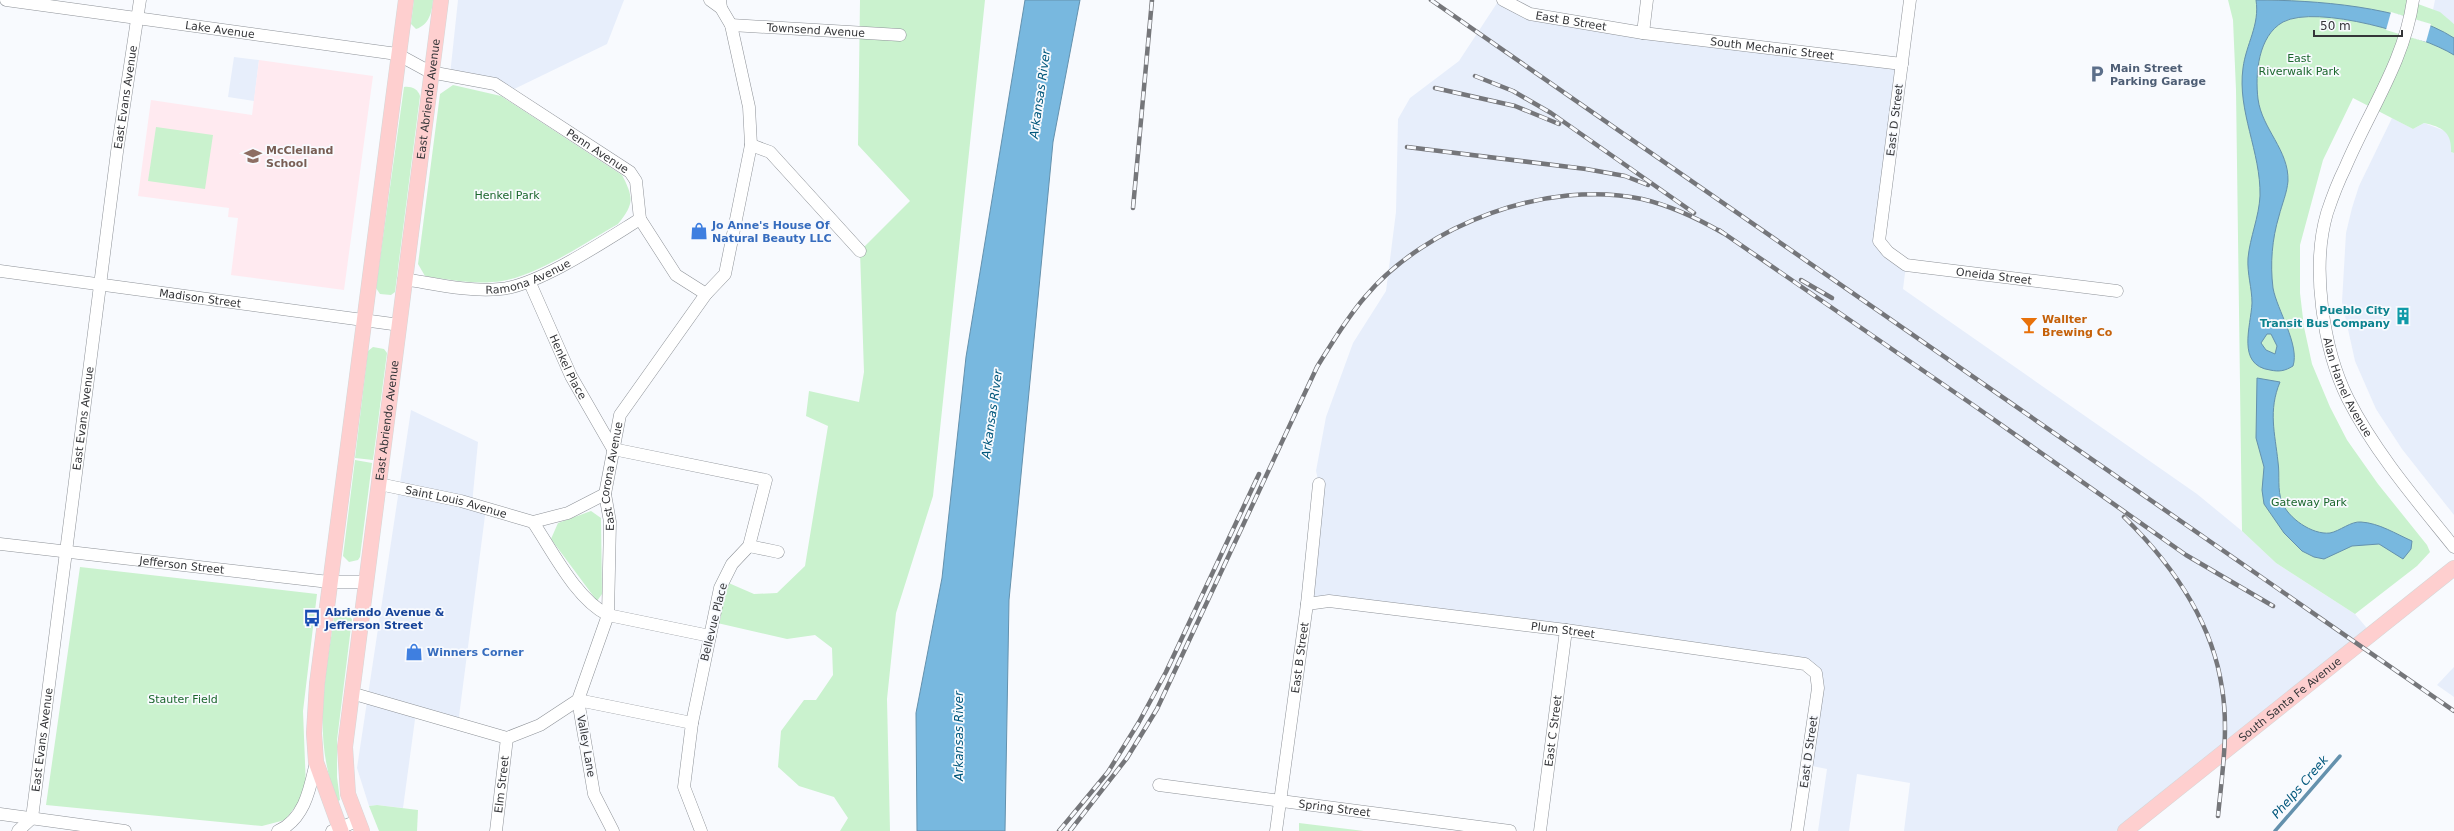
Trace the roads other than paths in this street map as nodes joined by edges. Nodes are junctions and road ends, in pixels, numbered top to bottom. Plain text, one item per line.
1 (6, 0) edge
2 (140, 0) edge
3 (406, 0) edge
4 (441, 0) edge
5 (710, 0) edge
6 (1503, 0) edge
7 (1647, 0) edge
8 (1910, 0) edge
9 (2413, 0) edge
10 (721, 4) edge
11 (137, 19) junction
12 (731, 25) junction
13 (1643, 33) junction
14 (900, 35) dead end
15 (397, 54) junction
16 (1902, 64) junction
17 (430, 72) junction
18 (752, 146) junction
19 (640, 219) junction
20 (1879, 241) joint
21 (860, 251) dead end
22 (0, 271) edge
23 (404, 279) junction
24 (530, 282) junction
25 (100, 284) junction
26 (2118, 291) dead end
27 (706, 294) junction
28 (363, 322) junction
29 (400, 325) junction
30 (613, 448) junction
31 (379, 484) junction
32 (1319, 484) dead end
33 (605, 494) junction
34 (533, 522) junction
35 (0, 544) edge
36 (749, 546) junction
37 (2454, 547) edge
38 (66, 552) junction
39 (778, 552) dead end
40 (2454, 568) edge
41 (329, 582) junction
42 (365, 582) junction
43 (1307, 604) junction
44 (608, 615) junction
45 (1566, 630) junction
46 (710, 636) junction
47 (1816, 673) joint
48 (352, 693) junction
49 (578, 700) junction
50 (692, 723) junction
51 (507, 738) junction
52 (316, 762) junction
53 (1159, 785) dead end
54 (1279, 801) junction
55 (0, 814) edge
56 (32, 818) junction
57 (360, 826) edge
58 (338, 830) edge
59 (18, 831) edge
60 (125, 831) edge
61 (278, 831) edge
62 (496, 831) edge
63 (613, 831) edge
64 (701, 831) edge
65 (1276, 831) edge
66 (1510, 831) edge
67 (1540, 831) edge
68 (1798, 831) edge
69 (2125, 831) edge

1 - 11 street, Lake Avenue
2 - 11 street, East Evans Avenue
3 - 15 main road, East Abriendo Avenue
4 - 17 main road, East Abriendo Avenue
5 - 10 street
6 - 13 street, East B Street
7 - 13 street
8 - 16 street, East D Street
9 - 37 street, Alan Hamel Avenue
10 - 12 street, East Corona Avenue
11 - 15 street, Lake Avenue
11 - 25 street, East Evans Avenue
12 - 14 street, Townsend Avenue
12 - 18 street, East Corona Avenue
13 - 16 street, South Mechanic Street
15 - 17 street, Lake Avenue
15 - 28 main road, East Abriendo Avenue
16 - 20 street, East D Street
17 - 19 street, Penn Avenue
17 - 23 main road, East Abriendo Avenue
18 - 21 street
18 - 27 street, East Corona Avenue
19 - 24 street, Ramona Avenue
19 - 27 street, Penn Avenue
20 - 26 street, Oneida Street
22 - 25 street, Madison Street
23 - 24 street, Ramona Avenue
23 - 29 main road, East Abriendo Avenue
24 - 30 street, Henkel Place
25 - 28 street, Madison Street
25 - 38 street, East Evans Avenue
27 - 30 street, East Corona Avenue
28 - 29 street, Madison Street
28 - 41 main road, East Abriendo Avenue
29 - 31 main road, East Abriendo Avenue
30 - 33 street, East Corona Avenue
30 - 36 street, Bellevue Place
31 - 34 street, Saint Louis Avenue
31 - 42 main road, East Abriendo Avenue
32 - 43 street, East B Street
33 - 34 street
33 - 44 street, East Corona Avenue
34 - 44 street
35 - 38 street, Jefferson Street
36 - 39 street
36 - 46 street, Bellevue Place
38 - 41 street, Jefferson Street
38 - 56 street, East Evans Avenue
40 - 69 main road, South Santa Fe Avenue
41 - 42 street, Jefferson Street
41 - 52 main road, East Abriendo Avenue
42 - 48 main road, East Abriendo Avenue
43 - 45 street, Plum Street
43 - 54 street, East B Street
44 - 46 street
44 - 49 street, East Corona Avenue
45 - 47 street, Plum Street
45 - 67 street, East C Street
46 - 50 street, Bellevue Place
47 - 68 street, East D Street
48 - 51 street
48 - 57 main road, East Abriendo Avenue
49 - 50 street, Valley Lane
49 - 51 street
49 - 63 street, Valley Lane
50 - 64 street, Bellevue Place
51 - 62 street, Elm Street
52 - 58 main road, East Abriendo Avenue
52 - 61 street
53 - 54 street, Spring Street
54 - 65 street, East B Street
54 - 66 street, Spring Street
55 - 56 street
56 - 59 street
56 - 60 street
57 - 58 street, East Abriendo Avenue

